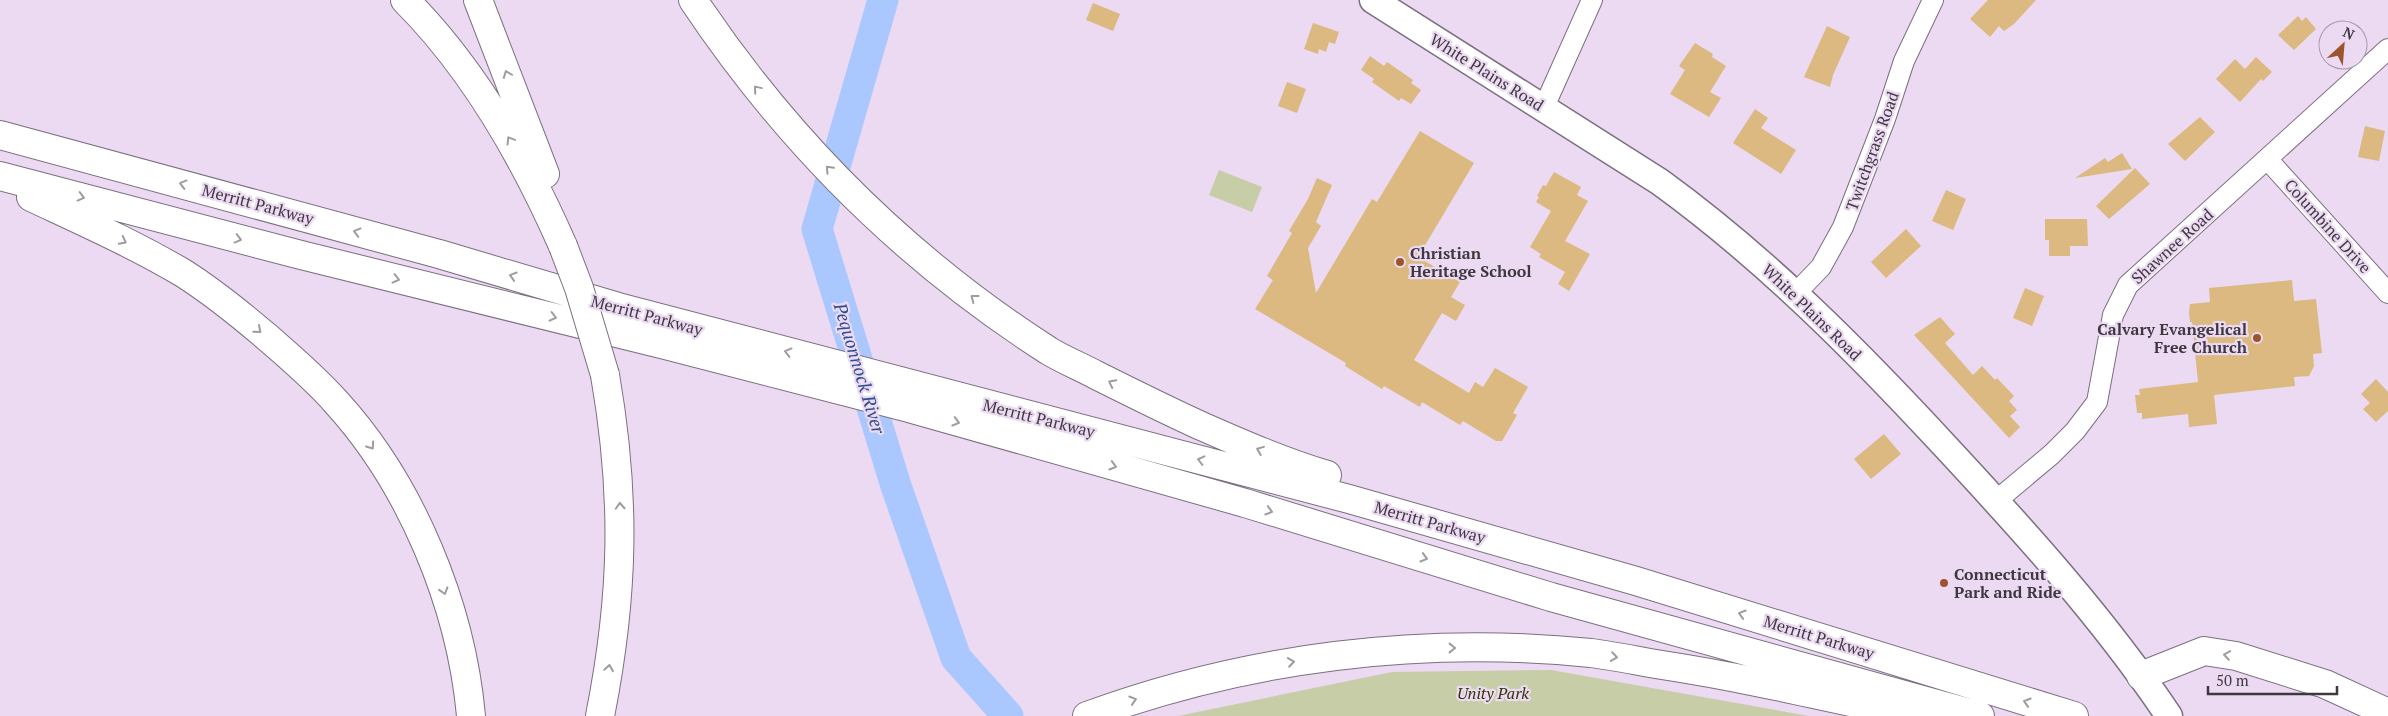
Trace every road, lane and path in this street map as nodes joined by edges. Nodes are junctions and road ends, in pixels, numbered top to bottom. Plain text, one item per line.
1 (405, 0) edge
2 (478, 0) edge
3 (693, 0) edge
4 (1373, 0) edge
5 (1592, 0) edge
6 (1933, 0) edge
7 (2388, 49) edge
8 (1544, 108) junction
9 (0, 135) edge
10 (2268, 160) junction
11 (0, 176) edge
12 (0, 183) edge
13 (569, 248) junction
14 (2388, 292) edge
15 (1796, 293) junction
16 (1996, 500) junction
17 (1636, 581) junction
18 (2141, 676) junction
19 (2388, 713) edge
20 (471, 716) edge
21 (600, 716) edge
22 (1087, 716) edge
23 (1915, 716) edge
24 (1980, 716) edge
25 (2074, 716) edge
26 (2169, 716) edge

13 -> 1 highway
13 -> 2 highway
17 -> 3 highway
4 - 8 main road, White Plains Road
5 - 8 street
6 - 15 street, Twitchgrass Road
7 - 10 street, Shawnee Road
8 - 15 main road, White Plains Road
17 -> 9 highway, Merritt Parkway
10 - 14 street, Columbine Drive
10 - 16 street, Shawnee Road
11 -> 24 highway, Merritt Parkway
12 -> 20 highway
21 -> 13 highway, bridge
15 - 16 main road, White Plains Road
16 - 18 main road, White Plains Road
25 -> 17 highway, Merritt Parkway
19 -> 18 highway
18 - 26 main road, White Plains Road
22 -> 23 highway

